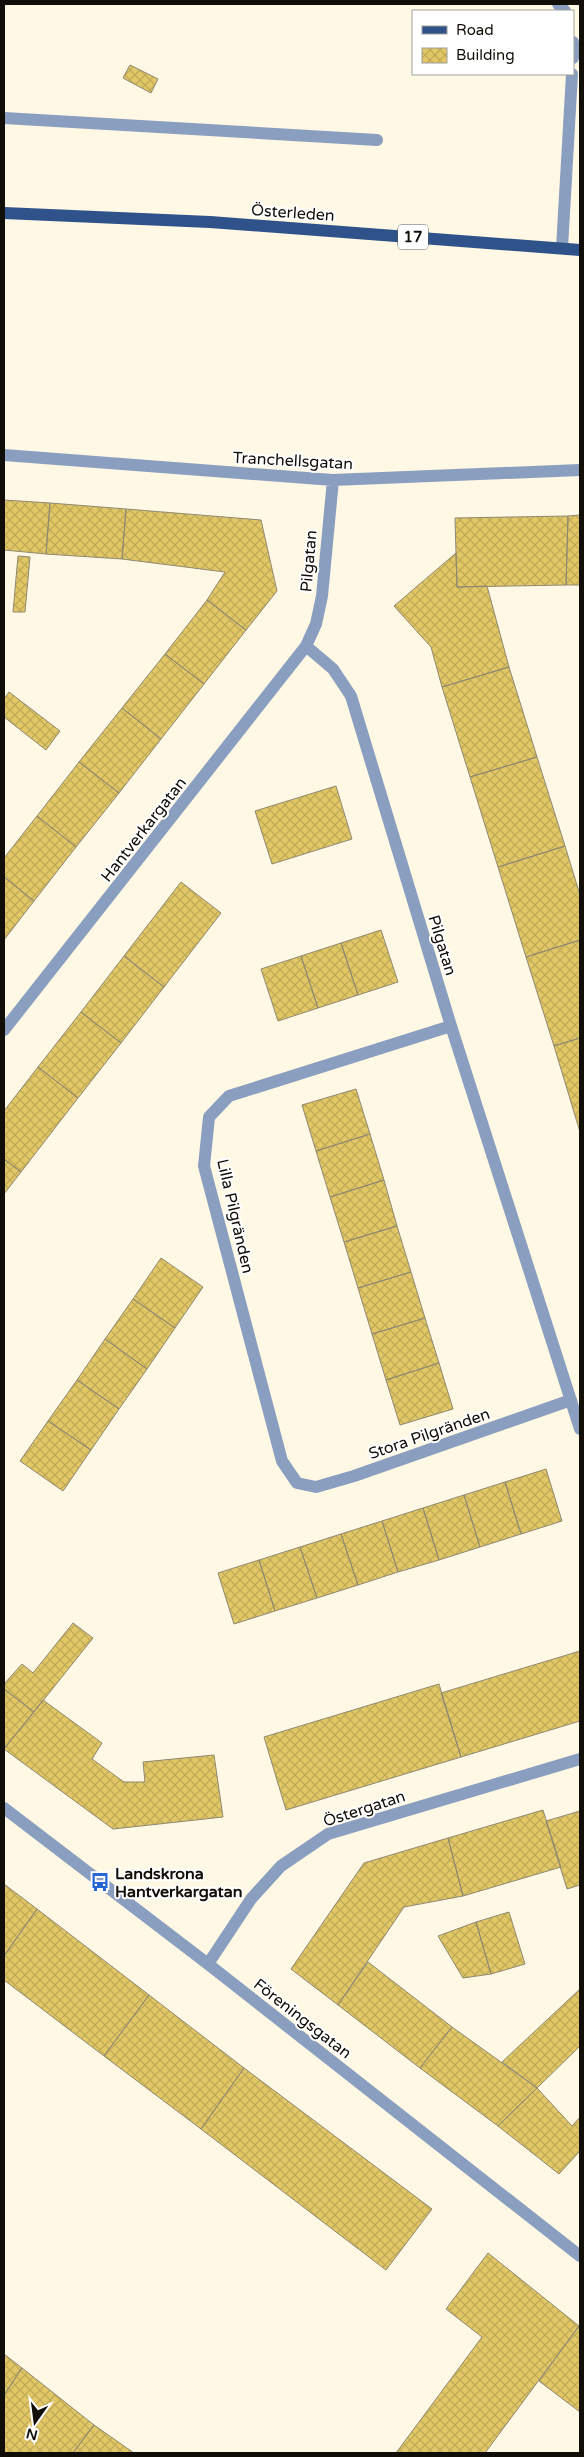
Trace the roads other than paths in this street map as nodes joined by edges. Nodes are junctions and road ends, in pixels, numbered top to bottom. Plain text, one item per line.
1 (572, 75) edge
2 (4, 118) edge
3 (377, 140) dead end
4 (4, 213) edge
5 (562, 248) junction
6 (580, 250) edge
7 (4, 455) edge
8 (580, 470) edge
9 (333, 480) junction
10 (306, 646) junction
11 (451, 1026) junction
12 (4, 1030) edge
13 (571, 1400) junction
14 (580, 1429) edge
15 (297, 1482) joint
16 (580, 1759) edge
17 (4, 1808) edge
18 (208, 1964) junction
19 (580, 2256) edge

1 - 5 street
2 - 3 street
4 - 5 main road, Österleden / 17
5 - 6 main road, Österleden / 17
7 - 9 street, Tranchellsgatan
8 - 9 street, Tranchellsgatan
9 - 10 street, Pilgatan
10 - 11 street, Pilgatan
10 - 12 street, Hantverkargatan
11 - 13 street, Pilgatan
11 - 15 street, Lilla Pilgränden
13 - 14 street, Pilgatan
13 - 15 street, Stora Pilgränden
16 - 18 street, Östergatan
17 - 18 street, Föreningsgatan
18 - 19 street, Föreningsgatan

